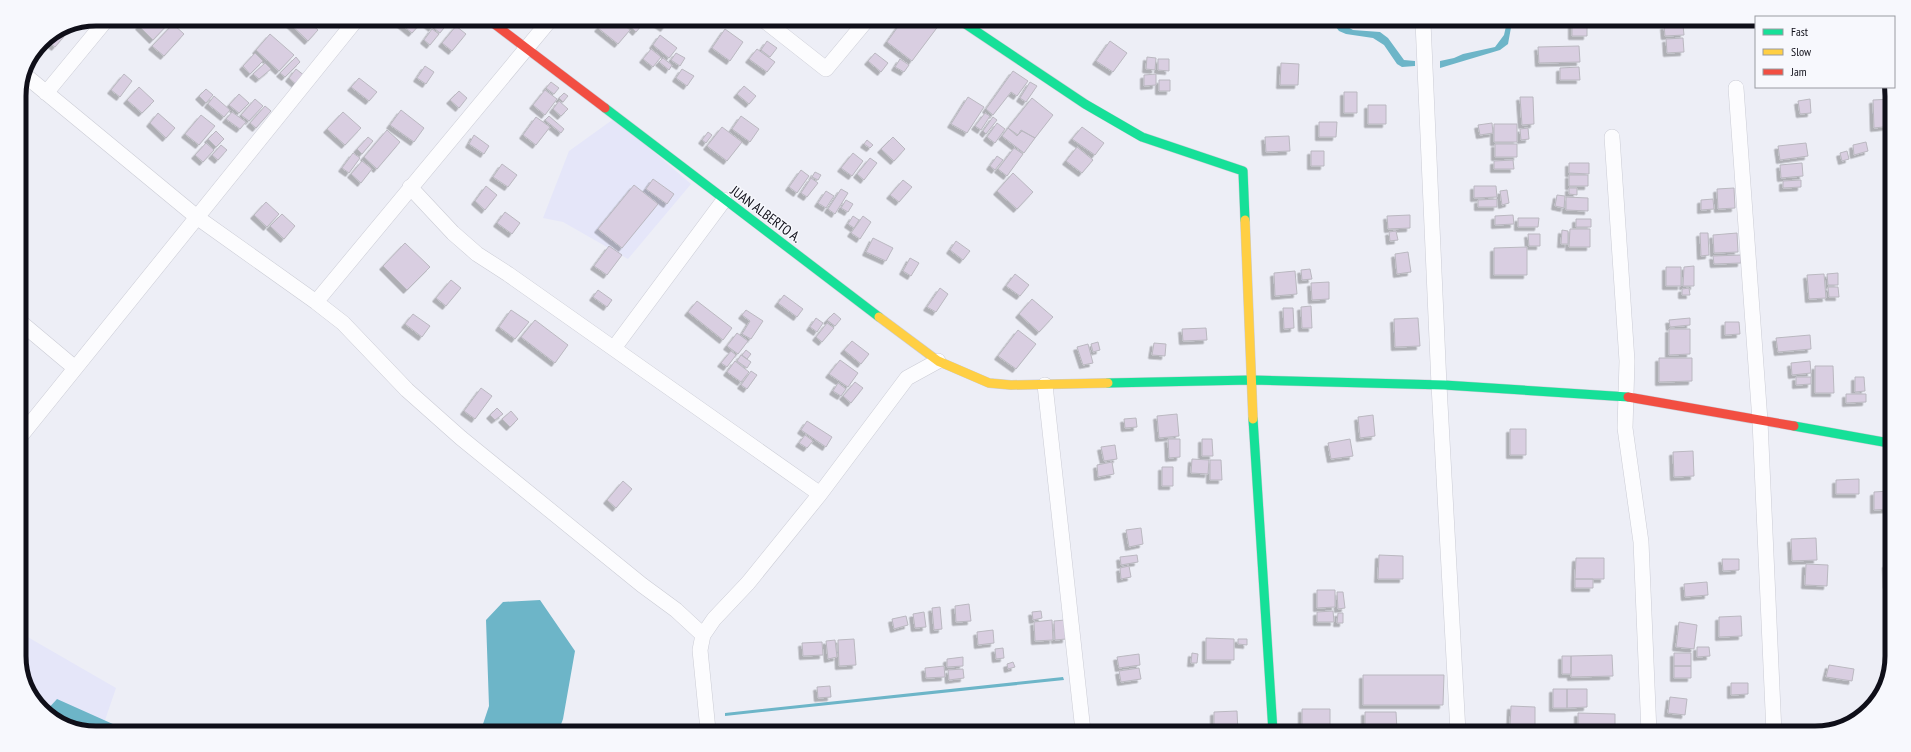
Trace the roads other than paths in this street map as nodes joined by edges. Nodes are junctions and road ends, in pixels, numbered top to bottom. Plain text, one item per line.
1 (101, 26) edge
2 (351, 26) edge
3 (497, 26) edge
4 (545, 26) edge
5 (771, 26) edge
6 (862, 26) edge
7 (968, 26) edge
8 (1423, 26) edge
9 (526, 48) junction
10 (28, 78) edge
11 (1736, 88) dead end
12 (46, 93) junction
13 (1612, 137) dead end
14 (410, 187) junction
15 (724, 200) junction
16 (198, 218) junction
17 (316, 302) junction
18 (26, 327) edge
19 (614, 348) junction
20 (938, 361) junction
21 (75, 368) junction
22 (1251, 380) junction
23 (1045, 385) junction
24 (1439, 385) junction
25 (1626, 397) junction
26 (1760, 421) junction
27 (26, 429) edge
28 (1885, 442) edge
29 (820, 494) junction
30 (702, 635) junction
31 (708, 726) edge
32 (1082, 726) edge
33 (1273, 726) edge
34 (1458, 726) edge
35 (1648, 726) edge
36 (1774, 726) edge

1 - 12 street
2 - 16 street
3 - 9 street, JUAN ALBERTO A.
4 - 9 street
5 - 6 street
7 - 22 street
8 - 24 street
9 - 14 street
9 - 15 street, JUAN ALBERTO A.
10 - 12 street
11 - 26 street
12 - 16 street
13 - 25 street
14 - 17 street
14 - 19 street
15 - 19 street
15 - 20 street, JUAN ALBERTO A.
16 - 17 street
16 - 21 street
17 - 30 street
18 - 21 street
19 - 29 street
20 - 23 street, JUAN ALBERTO A.
20 - 29 street
21 - 27 street
22 - 23 street, JUAN ALBERTO A.
22 - 24 street, JUAN ALBERTO A.
22 - 33 street
23 - 32 street
24 - 25 street, JUAN ALBERTO A.
24 - 34 street
25 - 26 street, JUAN ALBERTO A.
25 - 35 street
26 - 28 street, JUAN ALBERTO A.
26 - 36 street
29 - 30 street
30 - 31 street

